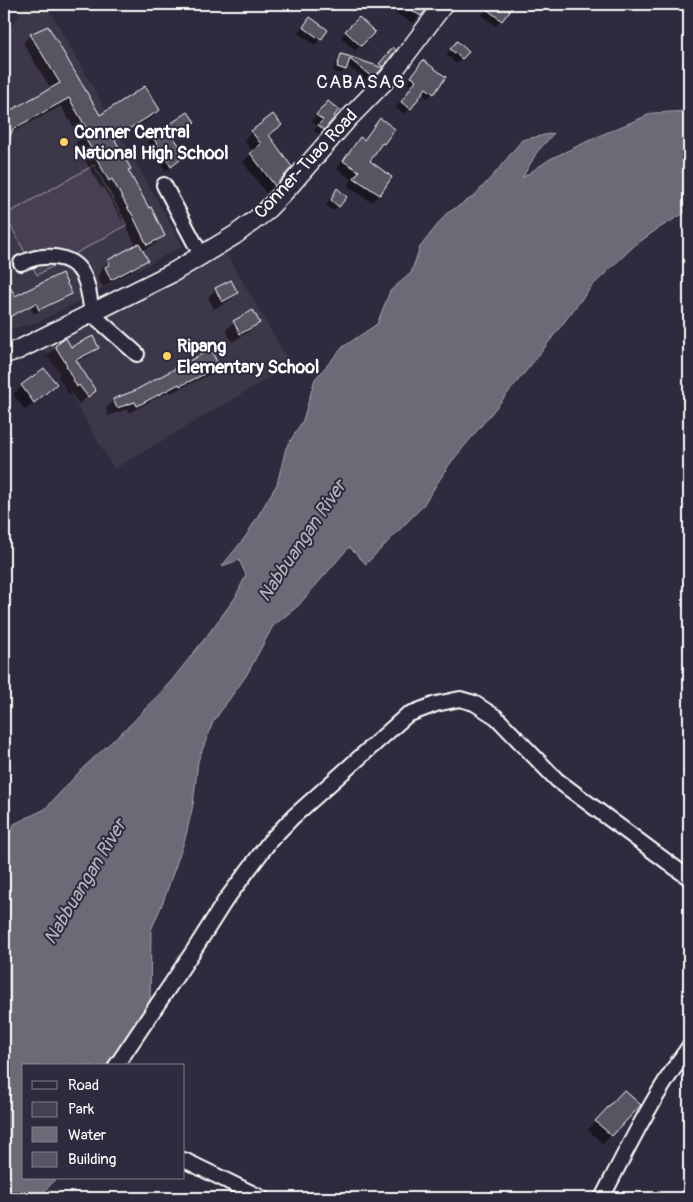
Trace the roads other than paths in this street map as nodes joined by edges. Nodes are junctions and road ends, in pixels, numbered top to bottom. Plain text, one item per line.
1 (444, 4) edge
2 (164, 185) dead end
3 (201, 255) junction
4 (20, 263) dead end
5 (92, 314) junction
6 (4, 354) edge
7 (137, 354) dead end
8 (689, 878) edge
9 (689, 1047) edge
10 (117, 1064) edge
11 (185, 1160) edge
12 (262, 1198) edge
13 (602, 1198) edge

1 - 3 main road, Conner-Tuao Road
2 - 3 street
3 - 5 main road, Conner-Tuao Road
4 - 5 street
5 - 6 main road, Conner-Tuao Road
5 - 7 street
8 - 10 street
9 - 13 street
11 - 12 street

